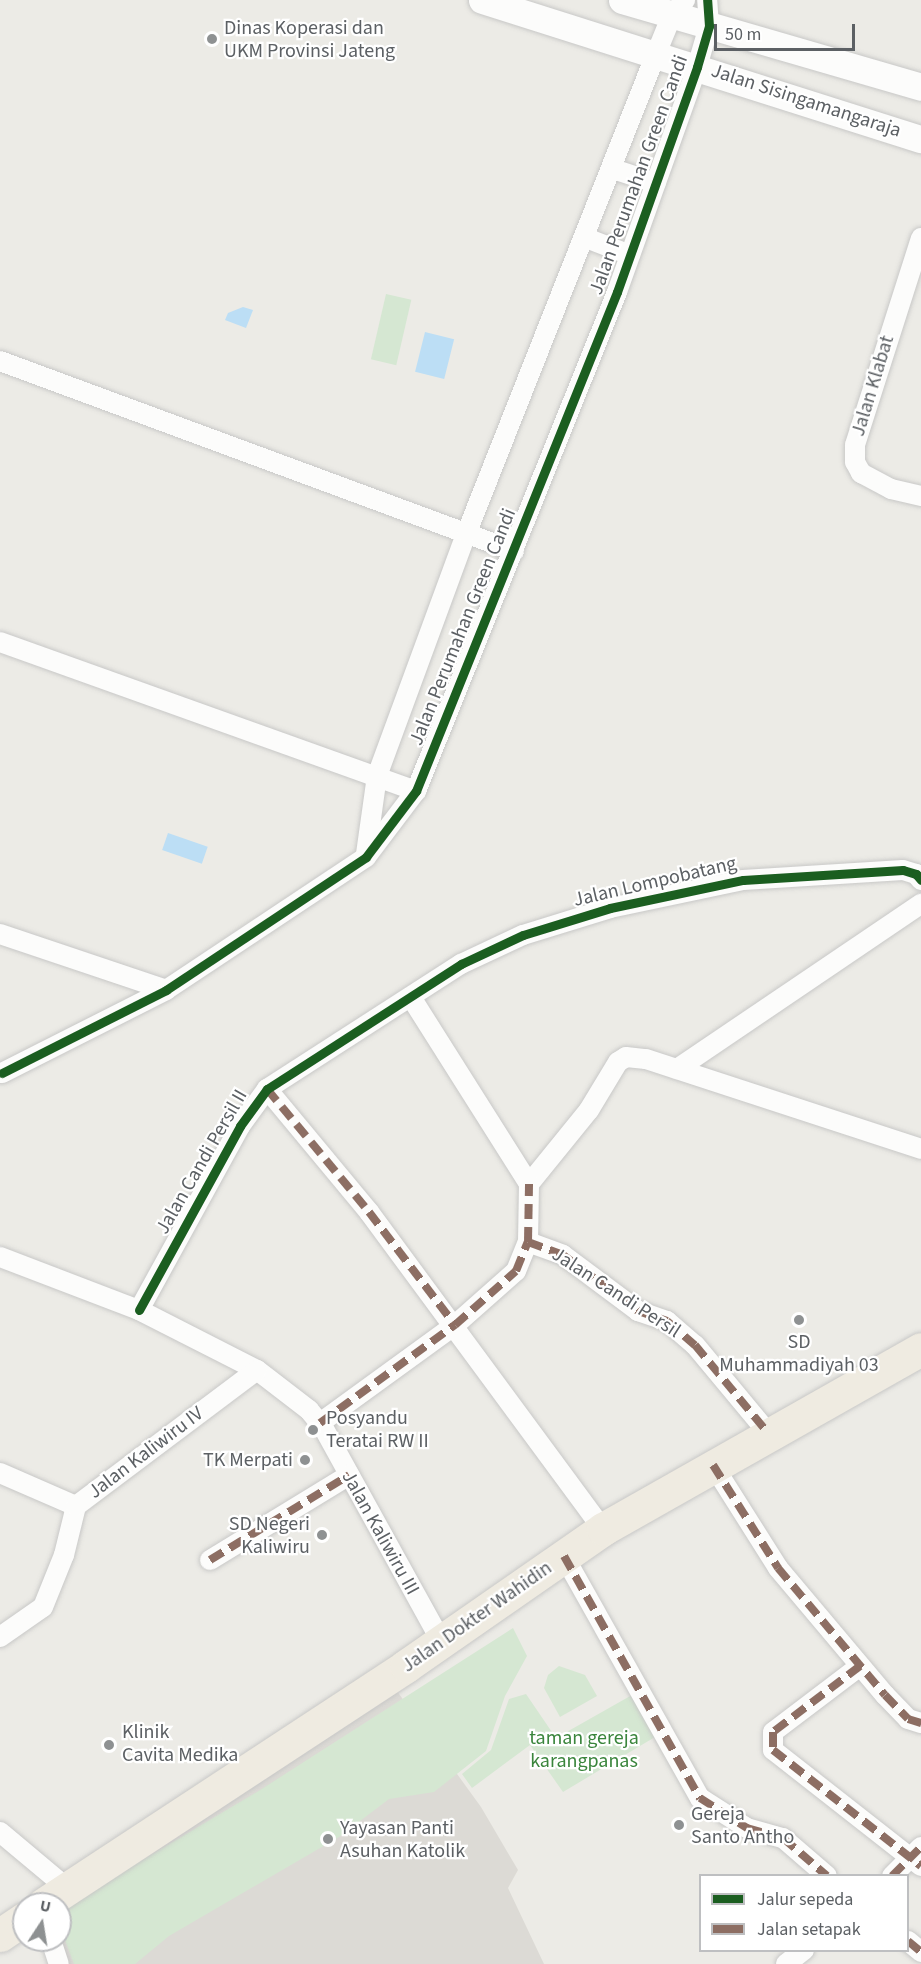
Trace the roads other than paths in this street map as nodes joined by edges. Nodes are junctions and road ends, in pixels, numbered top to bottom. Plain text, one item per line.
1 (482, 0) edge
2 (622, 0) edge
3 (679, 7) edge
4 (708, 13) edge
5 (656, 54) junction
6 (697, 67) junction
7 (921, 87) edge
8 (921, 139) edge
9 (613, 169) junction
10 (656, 183) junction
11 (586, 238) junction
12 (921, 238) edge
13 (630, 255) junction
14 (0, 361) edge
15 (921, 496) edge
16 (467, 532) junction
17 (514, 551) junction
18 (0, 642) edge
19 (377, 776) junction
20 (416, 791) junction
21 (366, 857) junction
22 (921, 880) edge
23 (921, 904) edge
24 (0, 934) edge
25 (166, 990) junction
26 (411, 997) junction
27 (677, 1069) junction
28 (2, 1073) dead end
29 (267, 1089) junction
30 (921, 1149) edge
31 (529, 1184) junction
32 (528, 1242) junction
33 (0, 1257) edge
34 (139, 1310) junction
35 (455, 1325) junction
36 (921, 1349) edge
37 (257, 1370) junction
38 (320, 1423) junction
39 (768, 1433) junction
40 (713, 1466) junction
41 (0, 1473) edge
42 (349, 1475) junction
43 (76, 1506) junction
44 (603, 1530) junction
45 (564, 1556) junction
46 (210, 1560) dead end
47 (0, 1637) edge
48 (441, 1641) junction
49 (860, 1666) junction
50 (921, 1723) edge
51 (0, 1832) edge
52 (917, 1857) edge
53 (826, 1874) edge
54 (893, 1874) edge
55 (52, 1892) edge
56 (61, 1892) edge
57 (909, 1942) edge
58 (801, 1952) edge
59 (921, 1952) edge
60 (786, 1964) edge

1 - 5 main road, Jalan Sisingamangaraja
2 - 3 main road
3 - 4 main road
3 - 5 street
4 - 6 street, Jalan Perumahan Green Candi
4 - 7 main road
5 - 6 main road, Jalan Sisingamangaraja
5 - 9 street, Jalan Perumahan Green Candi
6 - 8 main road, Jalan Sisingamangaraja
6 - 10 street, Jalan Perumahan Green Candi
9 - 10 street
9 - 11 street, Jalan Perumahan Green Candi
10 - 13 street, Jalan Perumahan Green Candi
11 - 13 street
11 - 16 street, Jalan Perumahan Green Candi
12 - 15 street, Jalan Klabat
13 - 17 street, Jalan Perumahan Green Candi
14 - 16 street, Jalan Perumahan Green Candi
16 - 17 street, Jalan Perumahan Green Candi
16 - 19 street, Jalan Perumahan Green Candi
17 - 20 street, Jalan Perumahan Green Candi
18 - 19 street
19 - 20 street
19 - 21 street, Jalan Perumahan Green Candi
20 - 21 street, Jalan Perumahan Green Candi
21 - 25 street, Jalan Perumahan Green Candi
22 - 26 street, Jalan Lompobatang
23 - 27 street
24 - 25 street
25 - 28 street, Jalan Perumahan Green Candi
26 - 29 street, Jalan Candi Persil II
26 - 31 street
27 - 30 street
27 - 31 street
29 - 34 street, Jalan Candi Persil II
29 - 35 street
31 - 32 street, Jalan Candi Persil
32 - 35 street, Jalan Candi Persil
32 - 39 street, Jalan Candi Persil
33 - 34 street
34 - 37 street, Jalan Kaliwiru III
35 - 38 street, Jalan Candi Persil
35 - 44 street
36 - 39 highway, Jalan Dokter Wahidin
37 - 38 street, Jalan Kaliwiru III
37 - 43 street, Jalan Kaliwiru IV
38 - 42 street, Jalan Kaliwiru III
39 - 40 highway, Jalan Dokter Wahidin
40 - 44 highway, Jalan Dokter Wahidin
40 - 49 street
41 - 43 street
42 - 46 street
42 - 48 street, Jalan Kaliwiru III
43 - 47 street, Jalan Kaliwiru IV
44 - 45 highway, Jalan Dokter Wahidin
45 - 48 highway, Jalan Dokter Wahidin
45 - 53 street
48 - 56 highway, Jalan Dokter Wahidin
49 - 50 street
49 - 52 street
51 - 55 street
52 - 54 street
57 - 59 street
58 - 60 street

